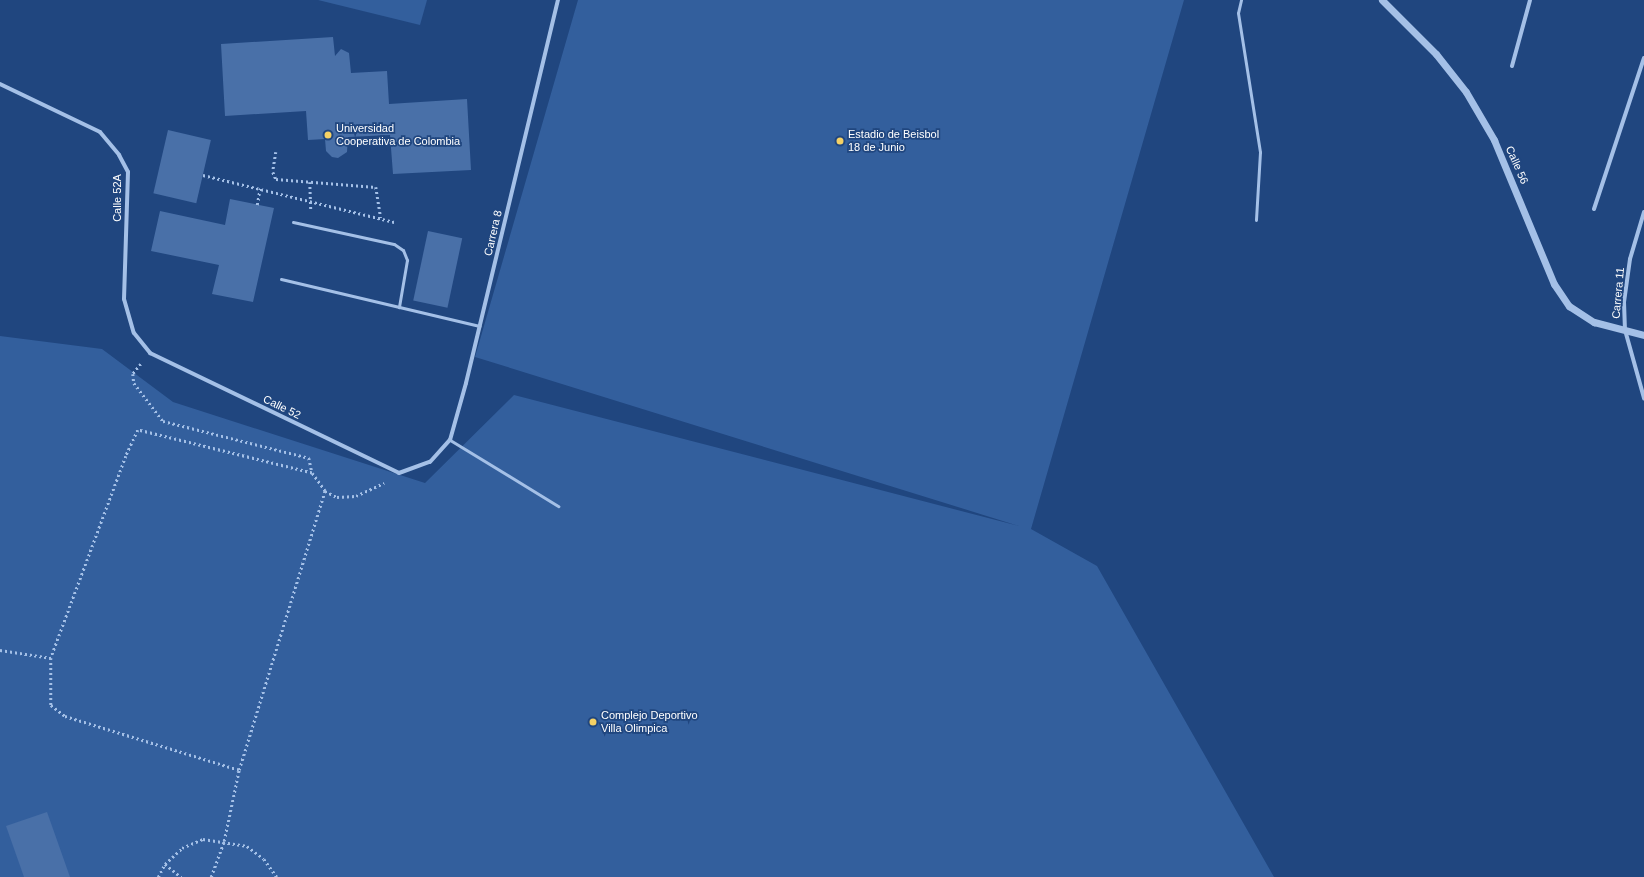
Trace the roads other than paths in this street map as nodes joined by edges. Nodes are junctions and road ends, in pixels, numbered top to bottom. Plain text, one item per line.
1 (558, 0) edge
2 (1241, 0) edge
3 (1382, 0) edge
4 (1530, 0) edge
5 (1644, 58) edge
6 (1512, 66) dead end
7 (0, 84) edge
8 (1594, 209) dead end
9 (1644, 212) edge
10 (1256, 220) dead end
11 (293, 222) dead end
12 (281, 279) dead end
13 (399, 307) junction
14 (480, 326) junction
15 (1625, 330) junction
16 (134, 333) joint
17 (1644, 335) edge
18 (1644, 398) edge
19 (450, 440) junction
20 (430, 462) joint
21 (558, 506) dead end

1 - 14 street, Carrera 8
2 - 10 lane
3 - 15 street, Calle 56
4 - 6 street
5 - 8 street
7 - 16 street, Calle 52A
9 - 15 street, Carrera 11
11 - 13 lane
12 - 13 lane
13 - 14 lane
14 - 19 street, Carrera 8
15 - 17 street, Calle 56
15 - 18 street, Carrera 11
16 - 20 street, Calle 52
19 - 20 street, Carrera 8
19 - 21 lane

